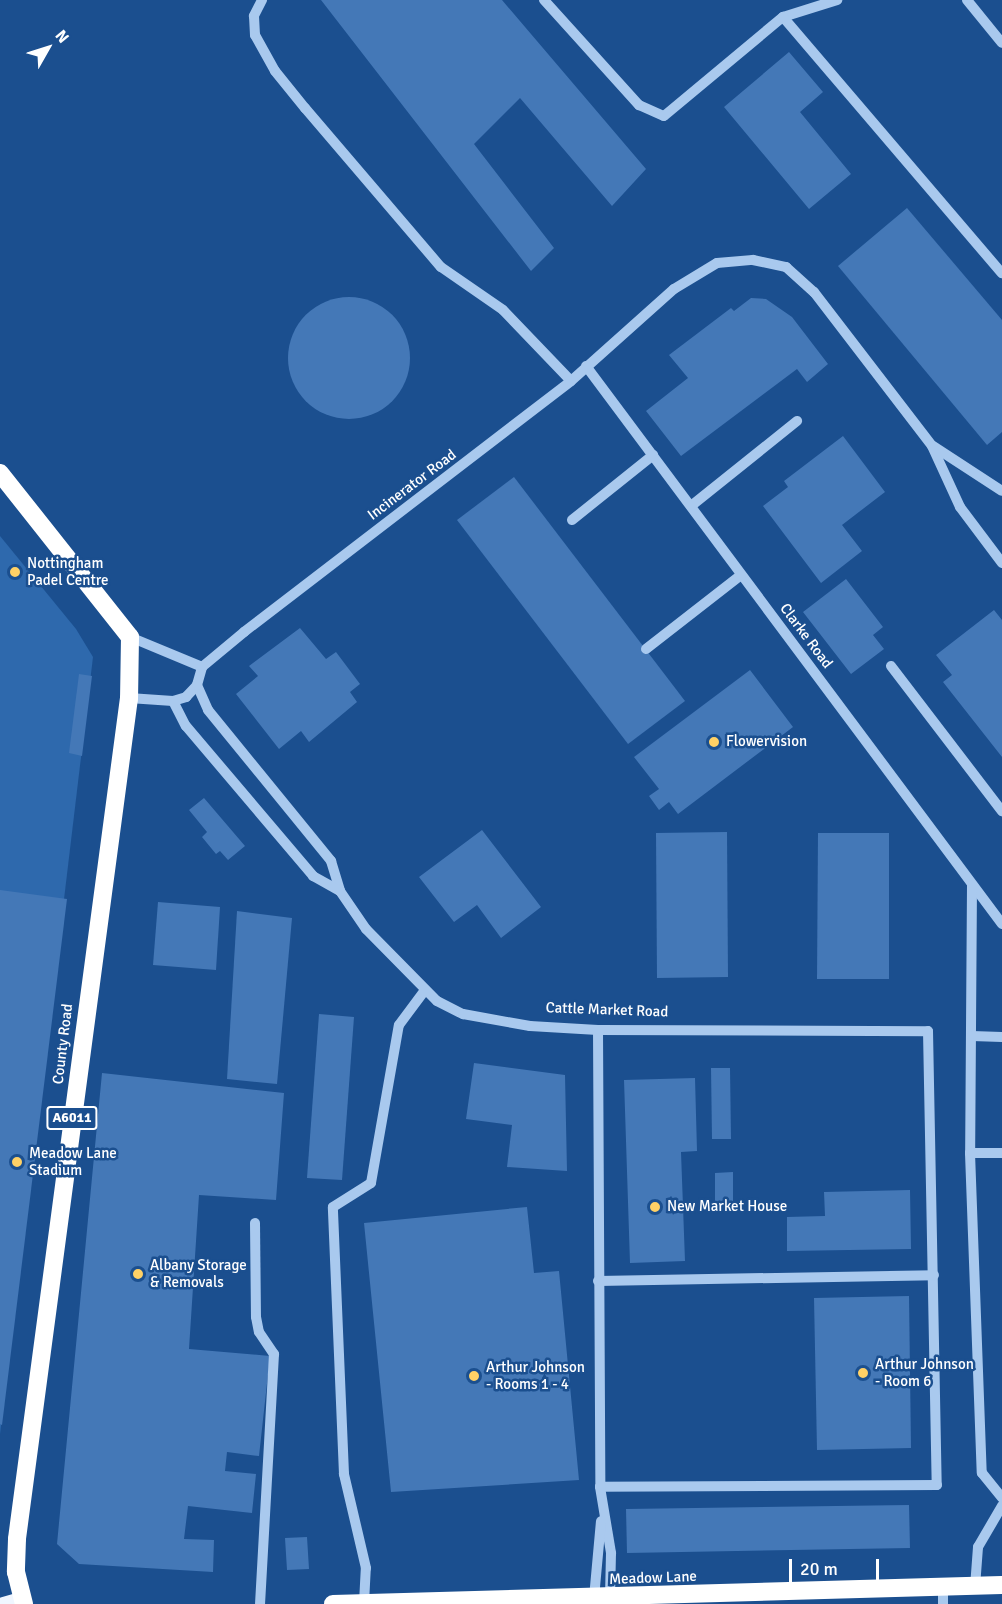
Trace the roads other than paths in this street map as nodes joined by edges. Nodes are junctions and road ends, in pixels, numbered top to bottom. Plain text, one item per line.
1 (262, 0) edge
2 (544, 0) edge
3 (837, 0) edge
4 (967, 0) edge
5 (783, 18) junction
6 (1002, 43) edge
7 (1002, 273) edge
8 (586, 366) junction
9 (571, 381) junction
10 (797, 421) dead end
11 (932, 446) junction
12 (652, 455) junction
13 (0, 473) edge
14 (1002, 491) edge
15 (691, 506) junction
16 (572, 520) dead end
17 (1002, 563) edge
18 (741, 575) junction
19 (130, 637) junction
20 (646, 649) dead end
21 (891, 666) dead end
22 (202, 667) junction
23 (197, 685) junction
24 (129, 698) junction
25 (173, 702) junction
26 (1002, 811) edge
27 (972, 885) junction
28 (340, 891) junction
29 (1002, 924) edge
30 (424, 990) junction
31 (598, 1030) junction
32 (972, 1036) junction
33 (1002, 1037) edge
34 (970, 1153) junction
35 (1002, 1153) edge
36 (255, 1223) dead end
37 (934, 1275) junction
38 (598, 1281) junction
39 (600, 1487) junction
40 (1002, 1498) edge
41 (1002, 1506) edge
42 (602, 1515) junction
43 (1002, 1585) edge
44 (975, 1587) junction
45 (1002, 1595) edge
46 (943, 1596) edge
47 (602, 1598) junction
48 (666, 1600) edge
49 (23, 1601) edge
50 (498, 1601) edge
51 (568, 1601) edge
52 (364, 1603) edge
53 (3, 1604) edge
54 (260, 1604) edge
55 (333, 1604) edge
56 (342, 1604) edge

1 - 9 street
2 - 5 street
3 - 5 street
4 - 6 street
5 - 7 street
8 - 9 street, Incinerator Road
8 - 11 street, Incinerator Road
8 - 12 street, Clarke Road
9 - 22 street, Incinerator Road
10 - 15 street
11 - 14 street
11 - 17 street
12 - 15 street, Clarke Road
12 - 16 street
13 - 19 highway
15 - 18 street, Clarke Road
18 - 20 street
18 - 27 street, Clarke Road
19 - 22 street
19 - 24 highway, County Road / A6011
21 - 26 street
22 - 23 street
23 - 25 street
23 - 28 street, Cattle Market Road
24 - 25 street
24 - 49 highway, County Road / A6011
25 - 28 street, Cattle Market Road
27 - 29 street, Clarke Road
27 - 32 street
28 - 30 street, Cattle Market Road
30 - 31 street, Cattle Market Road
30 - 52 street
31 - 37 street, Cattle Market Road
31 - 38 street
32 - 33 street
32 - 34 street
34 - 35 street
34 - 40 street
36 - 54 street
37 - 38 street
37 - 39 street
38 - 39 street
39 - 42 street
41 - 44 street
42 - 47 street
42 - 47 street
43 - 44 highway, Meadow Lane
44 - 45 highway, Meadow Lane
44 - 46 highway, Meadow Lane
46 - 48 highway, Meadow Lane
47 - 48 highway, Meadow Lane
47 - 51 highway, Meadow Lane
49 - 53 main road, A6011
50 - 51 highway, Meadow Lane
50 - 52 highway, Meadow Lane
52 - 56 highway, Meadow Lane
55 - 56 highway, Meadow Lane

